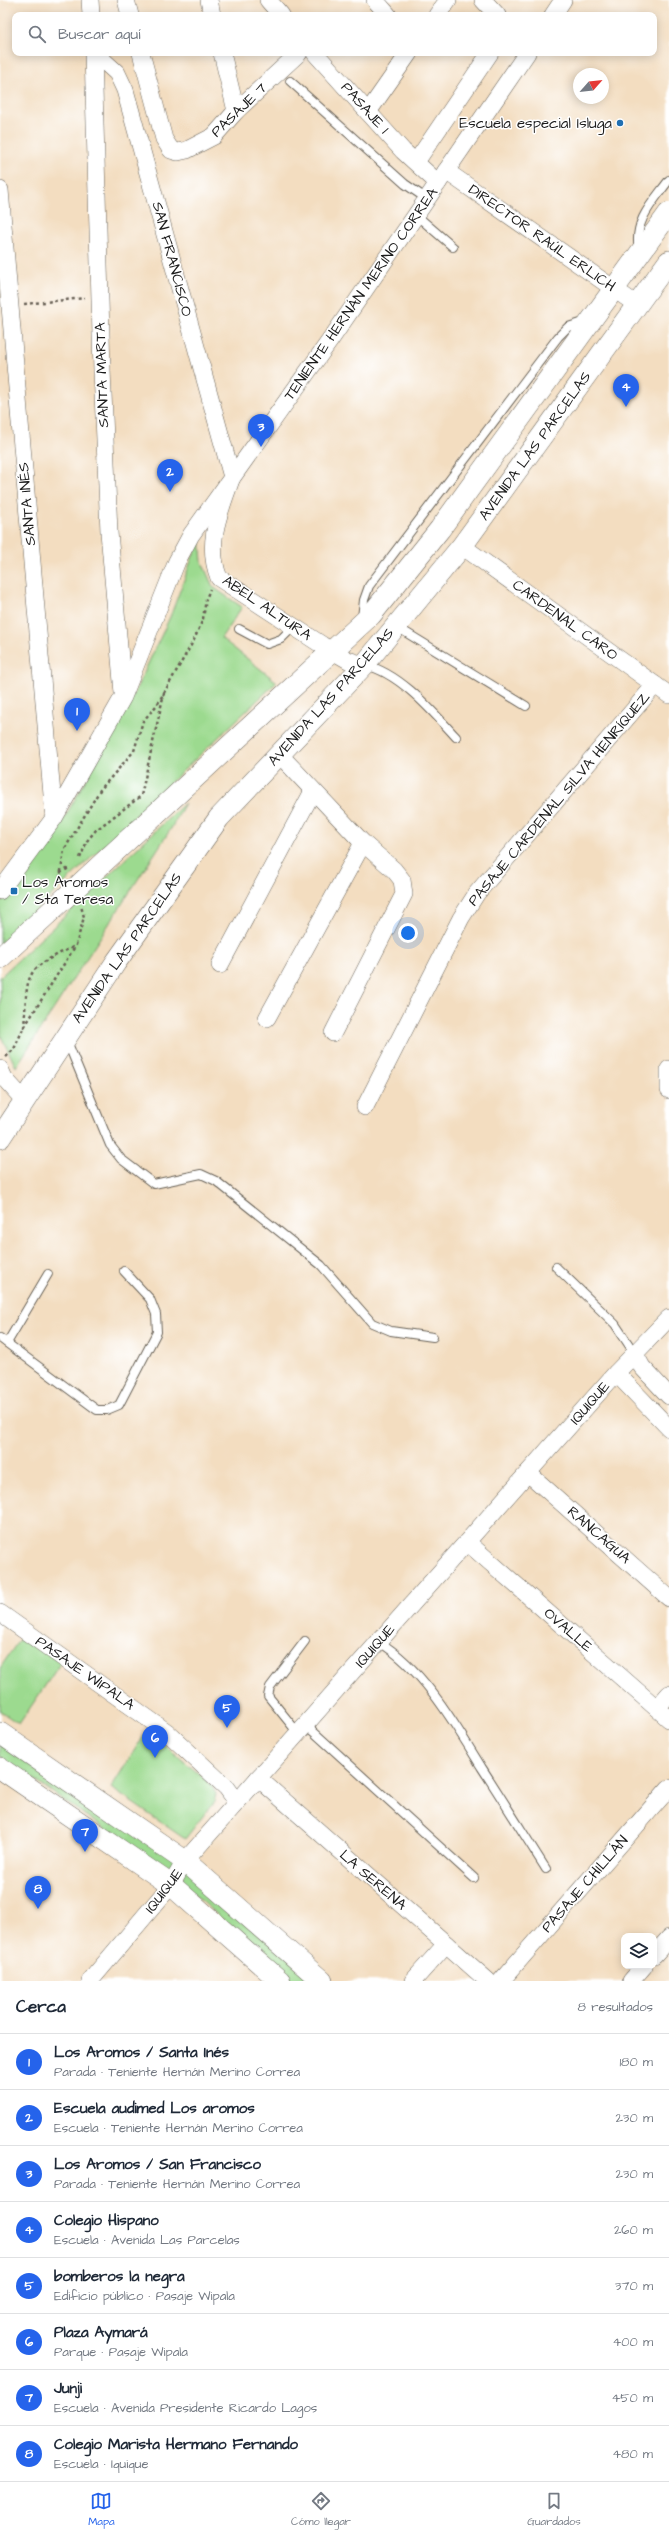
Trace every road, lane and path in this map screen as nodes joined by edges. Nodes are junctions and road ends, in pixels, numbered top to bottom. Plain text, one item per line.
1 (90, 0) edge
2 (126, 0) edge
3 (209, 0) edge
4 (268, 0) edge
5 (375, 0) edge
6 (448, 0) edge
7 (483, 0) edge
8 (563, 0) edge
9 (91, 12) edge
10 (129, 12) edge
11 (211, 12) edge
12 (278, 12) edge
13 (385, 12) edge
14 (439, 12) edge
15 (494, 12) edge
16 (555, 12) edge
17 (94, 56) edge
18 (98, 56) edge
19 (142, 56) edge
20 (223, 56) edge
21 (296, 56) edge
22 (318, 56) edge
23 (407, 56) edge
24 (488, 56) edge
25 (525, 56) edge
26 (290, 81) dead end
27 (236, 111) junction
28 (368, 112) junction
29 (416, 162) junction
30 (442, 177) junction
31 (669, 180) edge
32 (0, 190) edge
33 (427, 199) junction
34 (669, 213) edge
35 (416, 215) junction
36 (453, 248) dead end
37 (640, 254) junction
38 (669, 261) edge
39 (614, 289) junction
40 (100, 297) junction
41 (10, 305) junction
42 (637, 305) junction
43 (232, 477) junction
44 (462, 546) junction
45 (219, 578) junction
46 (396, 626) junction
47 (293, 627) junction
48 (239, 629) dead end
49 (334, 651) junction
50 (364, 665) junction
51 (656, 685) junction
52 (165, 691) junction
53 (669, 695) edge
54 (123, 697) junction
55 (526, 706) dead end
56 (456, 737) dead end
57 (280, 754) junction
58 (313, 791) junction
59 (54, 818) junction
60 (363, 843) junction
61 (80, 859) dead end
62 (75, 866) dead end
63 (60, 873) junction
64 (68, 884) junction
65 (0, 891) edge
66 (76, 945) junction
67 (0, 958) edge
68 (220, 965) dead end
69 (267, 1018) dead end
70 (24, 1029) junction
71 (333, 1033) dead end
72 (65, 1037) junction
73 (2, 1064) edge
74 (669, 1069) edge
75 (669, 1090) edge
76 (24, 1100) junction
77 (365, 1107) dead end
78 (0, 1138) edge
79 (556, 1267) dead end
80 (124, 1271) dead end
81 (48, 1274) dead end
82 (669, 1318) edge
83 (433, 1337) dead end
84 (3, 1341) edge
85 (635, 1354) junction
86 (616, 1373) junction
87 (669, 1396) edge
88 (669, 1428) edge
89 (528, 1473) junction
90 (468, 1542) junction
91 (669, 1598) edge
92 (0, 1613) edge
93 (305, 1641) dead end
94 (379, 1642) junction
95 (669, 1694) edge
96 (663, 1714) edge
97 (302, 1729) junction
98 (0, 1733) edge
99 (0, 1768) edge
100 (258, 1778) junction
101 (669, 1788) edge
102 (237, 1802) junction
103 (185, 1861) junction
104 (546, 1869) dead end
105 (474, 1878) dead end
106 (172, 1885) junction
107 (669, 1938) edge
108 (446, 1944) junction
109 (657, 1952) edge
110 (641, 1969) edge
111 (90, 1981) edge
112 (280, 1981) edge
113 (322, 1981) edge
114 (413, 1981) edge
115 (488, 1981) edge
116 (501, 1981) edge
117 (631, 1981) edge

1 - 9 street
2 - 10 street
3 - 11 street
4 - 12 street
5 - 13 street
6 - 14 street
7 - 15 street
8 - 16 street
17 - 40 street, SANTA MARTA
18 - 43 street, SAN FRANCISCO
19 - 27 street, PASAJE 7
20 - 27 street
21 - 27 street, PASAJE 7
22 - 28 street, PASAJE 1
23 - 28 street
24 - 29 street
25 - 30 street, TENIENTE HERNÁN MERINO CORREA
26 - 33 lane
28 - 29 street, PASAJE 1
29 - 30 street, PASAJE 1
30 - 33 street, TENIENTE HERNÁN MERINO CORREA
30 - 39 street, DIRECTOR RAÚL ERLICH
31 - 37 lane
32 - 41 street, SANTA INÉS
33 - 35 street, TENIENTE HERNÁN MERINO CORREA
34 - 37 street, AVENIDA LAS PARCELAS
35 - 36 lane
35 - 43 street, TENIENTE HERNÁN MERINO CORREA
37 - 39 street, AVENIDA LAS PARCELAS
38 - 42 street, AVENIDA LAS PARCELAS
39 - 42 street, DIRECTOR RAÚL ERLICH
39 - 49 street, AVENIDA LAS PARCELAS
40 - 41 path
40 - 54 street, SANTA MARTA
41 - 59 street, SANTA INÉS
42 - 44 street, AVENIDA LAS PARCELAS
43 - 45 street, ABEL ALTURA
43 - 54 street, TENIENTE HERNÁN MERINO CORREA
44 - 46 street, AVENIDA LAS PARCELAS
44 - 51 street, CARDENAL CARO
45 - 47 street, ABEL ALTURA
45 - 52 path
46 - 50 street, AVENIDA LAS PARCELAS
46 - 55 lane
47 - 48 lane
47 - 49 street, ABEL ALTURA
49 - 50 street, ABEL ALTURA
49 - 64 street, AVENIDA LAS PARCELAS
50 - 56 lane
50 - 57 street, AVENIDA LAS PARCELAS
51 - 53 street, CARDENAL CARO
51 - 77 street, PASAJE CARDENAL SILVA HENRÍQUEZ
52 - 61 path
52 - 63 path
54 - 59 street, TENIENTE HERNÁN MERINO CORREA
57 - 58 street
57 - 72 street, AVENIDA LAS PARCELAS
58 - 60 street
58 - 68 street
59 - 65 street, TENIENTE HERNÁN MERINO CORREA
60 - 69 street
60 - 71 street
62 - 63 path
63 - 64 path
64 - 66 path
64 - 67 street, AVENIDA LAS PARCELAS
66 - 70 path
66 - 70 path
70 - 73 path
72 - 76 street, AVENIDA LAS PARCELAS
72 - 83 lane
73 - 76 street
74 - 75 street
76 - 78 street, AVENIDA LAS PARCELAS
79 - 85 lane
80 - 84 lane
81 - 84 lane
82 - 85 street, IQUIQUE
85 - 86 street, IQUIQUE
85 - 87 street
86 - 88 street
86 - 89 street, IQUIQUE
89 - 90 street, IQUIQUE
89 - 91 street, RANCAGUA
90 - 94 street, IQUIQUE
90 - 96 street, OVALLE
92 - 102 street, PASAJE WIPALA
93 - 97 lane
94 - 97 street, IQUIQUE
94 - 104 lane
95 - 96 street
97 - 100 street, IQUIQUE
97 - 105 lane
98 - 103 street
99 - 106 street
100 - 102 street, IQUIQUE
100 - 108 street, LA SERENA
101 - 116 street, PASAJE CHILLÁN
102 - 103 street, IQUIQUE
103 - 106 street, IQUIQUE
103 - 113 street
106 - 111 street, IQUIQUE
106 - 112 street
107 - 109 street
108 - 114 street
108 - 115 street, LA SERENA
110 - 117 street

